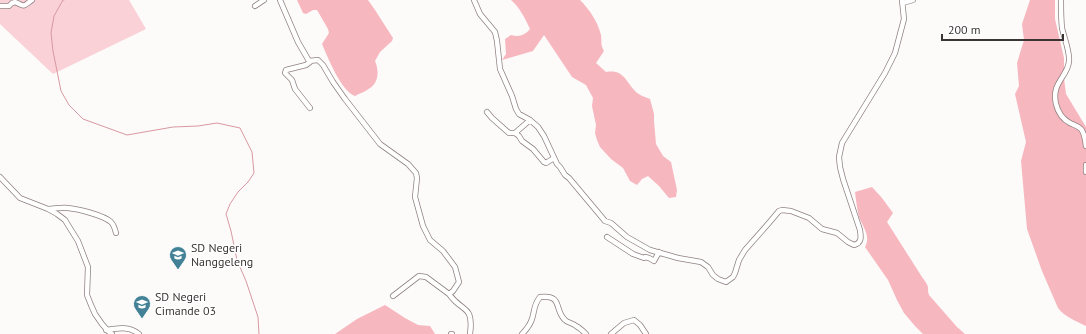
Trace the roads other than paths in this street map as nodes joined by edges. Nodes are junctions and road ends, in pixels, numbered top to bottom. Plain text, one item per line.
1 (32, 0) edge
2 (264, 0) edge
3 (280, 0) edge
4 (474, 0) edge
5 (913, 0) edge
6 (1061, 0) edge
7 (902, 2) edge
8 (0, 6) edge
9 (255, 6) dead end
10 (310, 62) junction
11 (310, 108) dead end
12 (487, 112) dead end
13 (530, 120) junction
14 (515, 133) junction
15 (1086, 146) edge
16 (554, 158) junction
17 (1086, 165) edge
18 (1086, 172) edge
19 (0, 177) edge
20 (48, 209) junction
21 (116, 233) dead end
22 (607, 236) dead end
23 (659, 252) junction
24 (449, 294) junction
25 (393, 296) dead end
26 (106, 330) junction
27 (112, 334) edge
28 (139, 334) edge
29 (470, 334) edge
30 (522, 334) edge
31 (586, 334) edge
32 (610, 334) edge
33 (646, 334) edge

1 - 8 street
2 - 9 street
3 - 10 street
4 - 13 street
5 - 7 street
6 - 15 street
7 - 23 street
10 - 11 street
10 - 24 street
12 - 14 street
13 - 14 street
13 - 16 street
14 - 16 street
16 - 23 street
17 - 18 street
19 - 20 street
20 - 21 street
20 - 26 street
22 - 23 street
24 - 25 street
24 - 29 street
26 - 27 street
26 - 28 street
30 - 31 street
32 - 33 street

